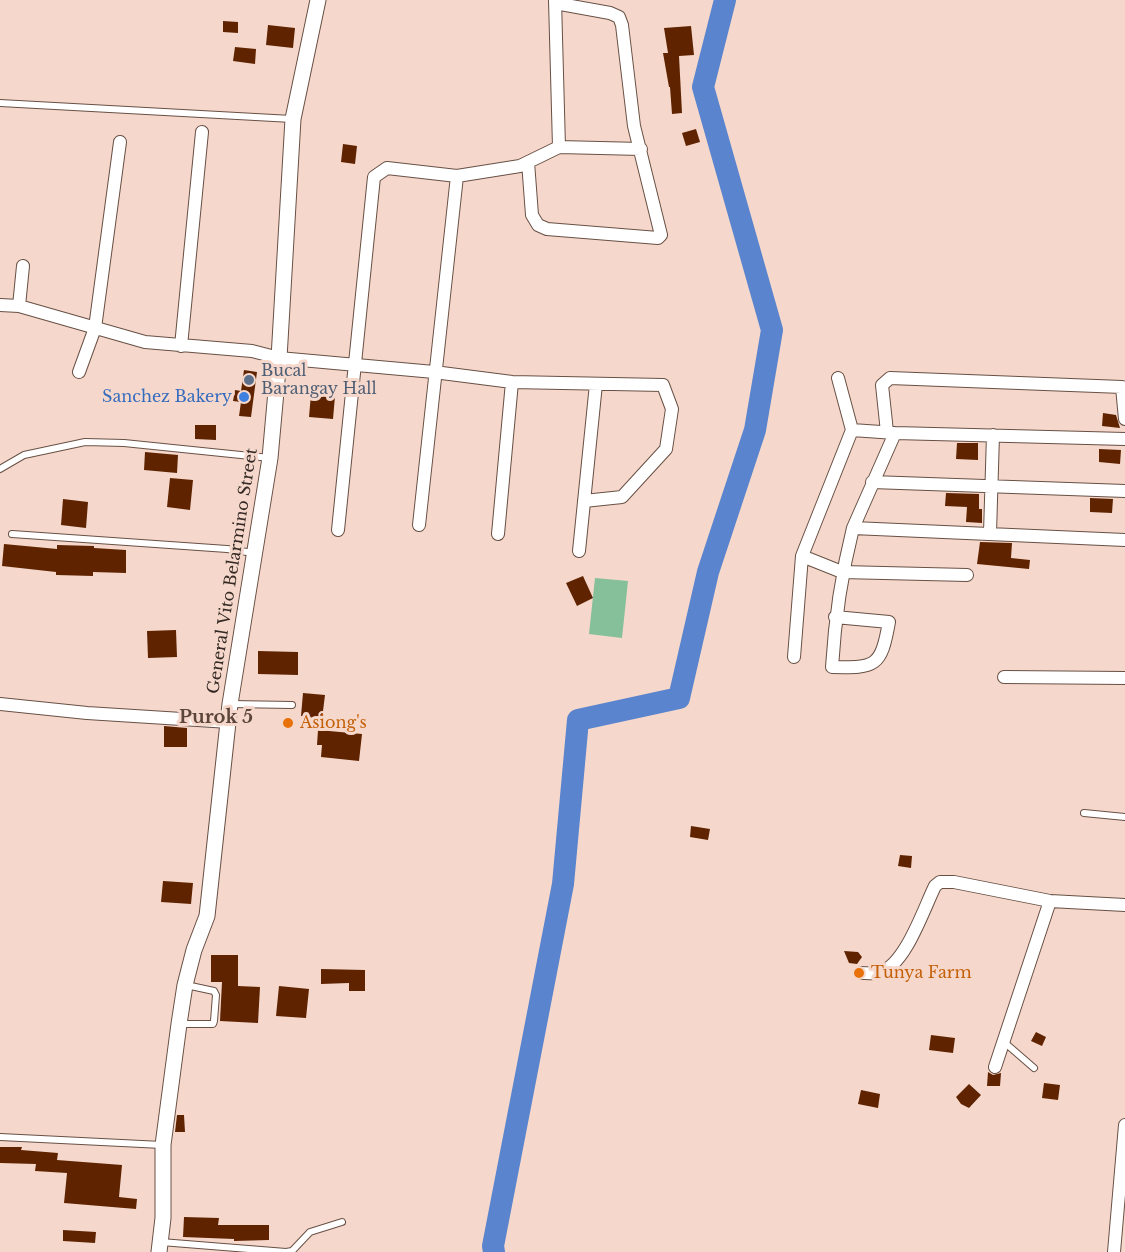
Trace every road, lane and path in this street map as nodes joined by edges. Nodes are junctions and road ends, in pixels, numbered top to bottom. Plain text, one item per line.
1 (318, 0) edge
2 (555, 2) edge
3 (0, 103) edge
4 (293, 119) junction
5 (202, 132) dead end
6 (120, 142) dead end
7 (559, 147) junction
8 (641, 149) junction
9 (528, 162) junction
10 (458, 176) junction
11 (23, 266) dead end
12 (0, 305) edge
13 (19, 306) junction
14 (95, 328) junction
15 (181, 346) junction
16 (279, 358) junction
17 (355, 366) junction
18 (79, 372) dead end
19 (434, 372) junction
20 (838, 378) dead end
21 (512, 382) junction
22 (596, 384) junction
23 (1125, 419) edge
24 (852, 430) junction
25 (891, 432) junction
26 (993, 435) junction
27 (1125, 439) edge
28 (270, 458) junction
29 (0, 469) edge
30 (873, 482) junction
31 (992, 485) junction
32 (1125, 491) edge
33 (584, 501) junction
34 (418, 525) dead end
35 (853, 528) junction
36 (338, 530) dead end
37 (990, 533) junction
38 (12, 534) dead end
39 (498, 534) dead end
40 (1125, 540) edge
41 (579, 551) dead end
42 (255, 554) junction
43 (802, 556) junction
44 (842, 572) junction
45 (967, 575) dead end
46 (835, 617) junction
47 (794, 657) dead end
48 (1004, 677) dead end
49 (1125, 678) edge
50 (0, 704) edge
51 (230, 704) junction
52 (292, 705) dead end
53 (229, 722) junction
54 (1084, 813) dead end
55 (1125, 817) edge
56 (1050, 901) junction
57 (1125, 905) edge
58 (861, 973) dead end
59 (185, 985) junction
60 (179, 1024) junction
61 (1004, 1042) junction
62 (995, 1067) dead end
63 (1034, 1068) dead end
64 (1125, 1125) edge
65 (0, 1137) edge
66 (163, 1145) junction
67 (342, 1222) dead end
68 (160, 1247) edge
69 (1114, 1252) edge

1 - 4 street, General Vito Belarmino Street
2 - 7 street
2 - 8 street
3 - 4 lane
4 - 16 street, General Vito Belarmino Street
5 - 15 street
6 - 14 street
7 - 8 street
7 - 9 street
8 - 9 street
9 - 10 street
10 - 17 street
10 - 19 street
11 - 13 street
12 - 13 street
13 - 14 street
14 - 15 street
14 - 18 street
15 - 16 street
16 - 17 street
16 - 28 street, General Vito Belarmino Street
17 - 19 street
17 - 36 street
19 - 21 street
19 - 34 street
20 - 24 street
21 - 22 street
21 - 39 street
22 - 33 street
22 - 33 street
23 - 25 street
24 - 25 street
24 - 43 street
25 - 26 street
25 - 30 street
26 - 27 street
26 - 31 street
28 - 29 lane
28 - 42 street, General Vito Belarmino Street
30 - 31 street
30 - 35 street
31 - 32 street
31 - 37 street
33 - 41 street
35 - 37 street
35 - 44 street
37 - 40 street
38 - 42 lane
42 - 51 street, General Vito Belarmino Street
43 - 44 street
43 - 47 street
44 - 45 street
44 - 46 street
46 - 46 street
48 - 49 street
50 - 53 street
51 - 52 lane
51 - 53 street, General Vito Belarmino Street
53 - 59 street, General Vito Belarmino Street
54 - 55 lane
56 - 57 street
56 - 58 street
56 - 61 street
59 - 60 street, General Vito Belarmino Street
59 - 60 lane
60 - 66 street, General Vito Belarmino Street
61 - 62 street
61 - 63 lane
64 - 69 street
65 - 66 lane
66 - 68 street, General Vito Belarmino Street
67 - 68 lane

